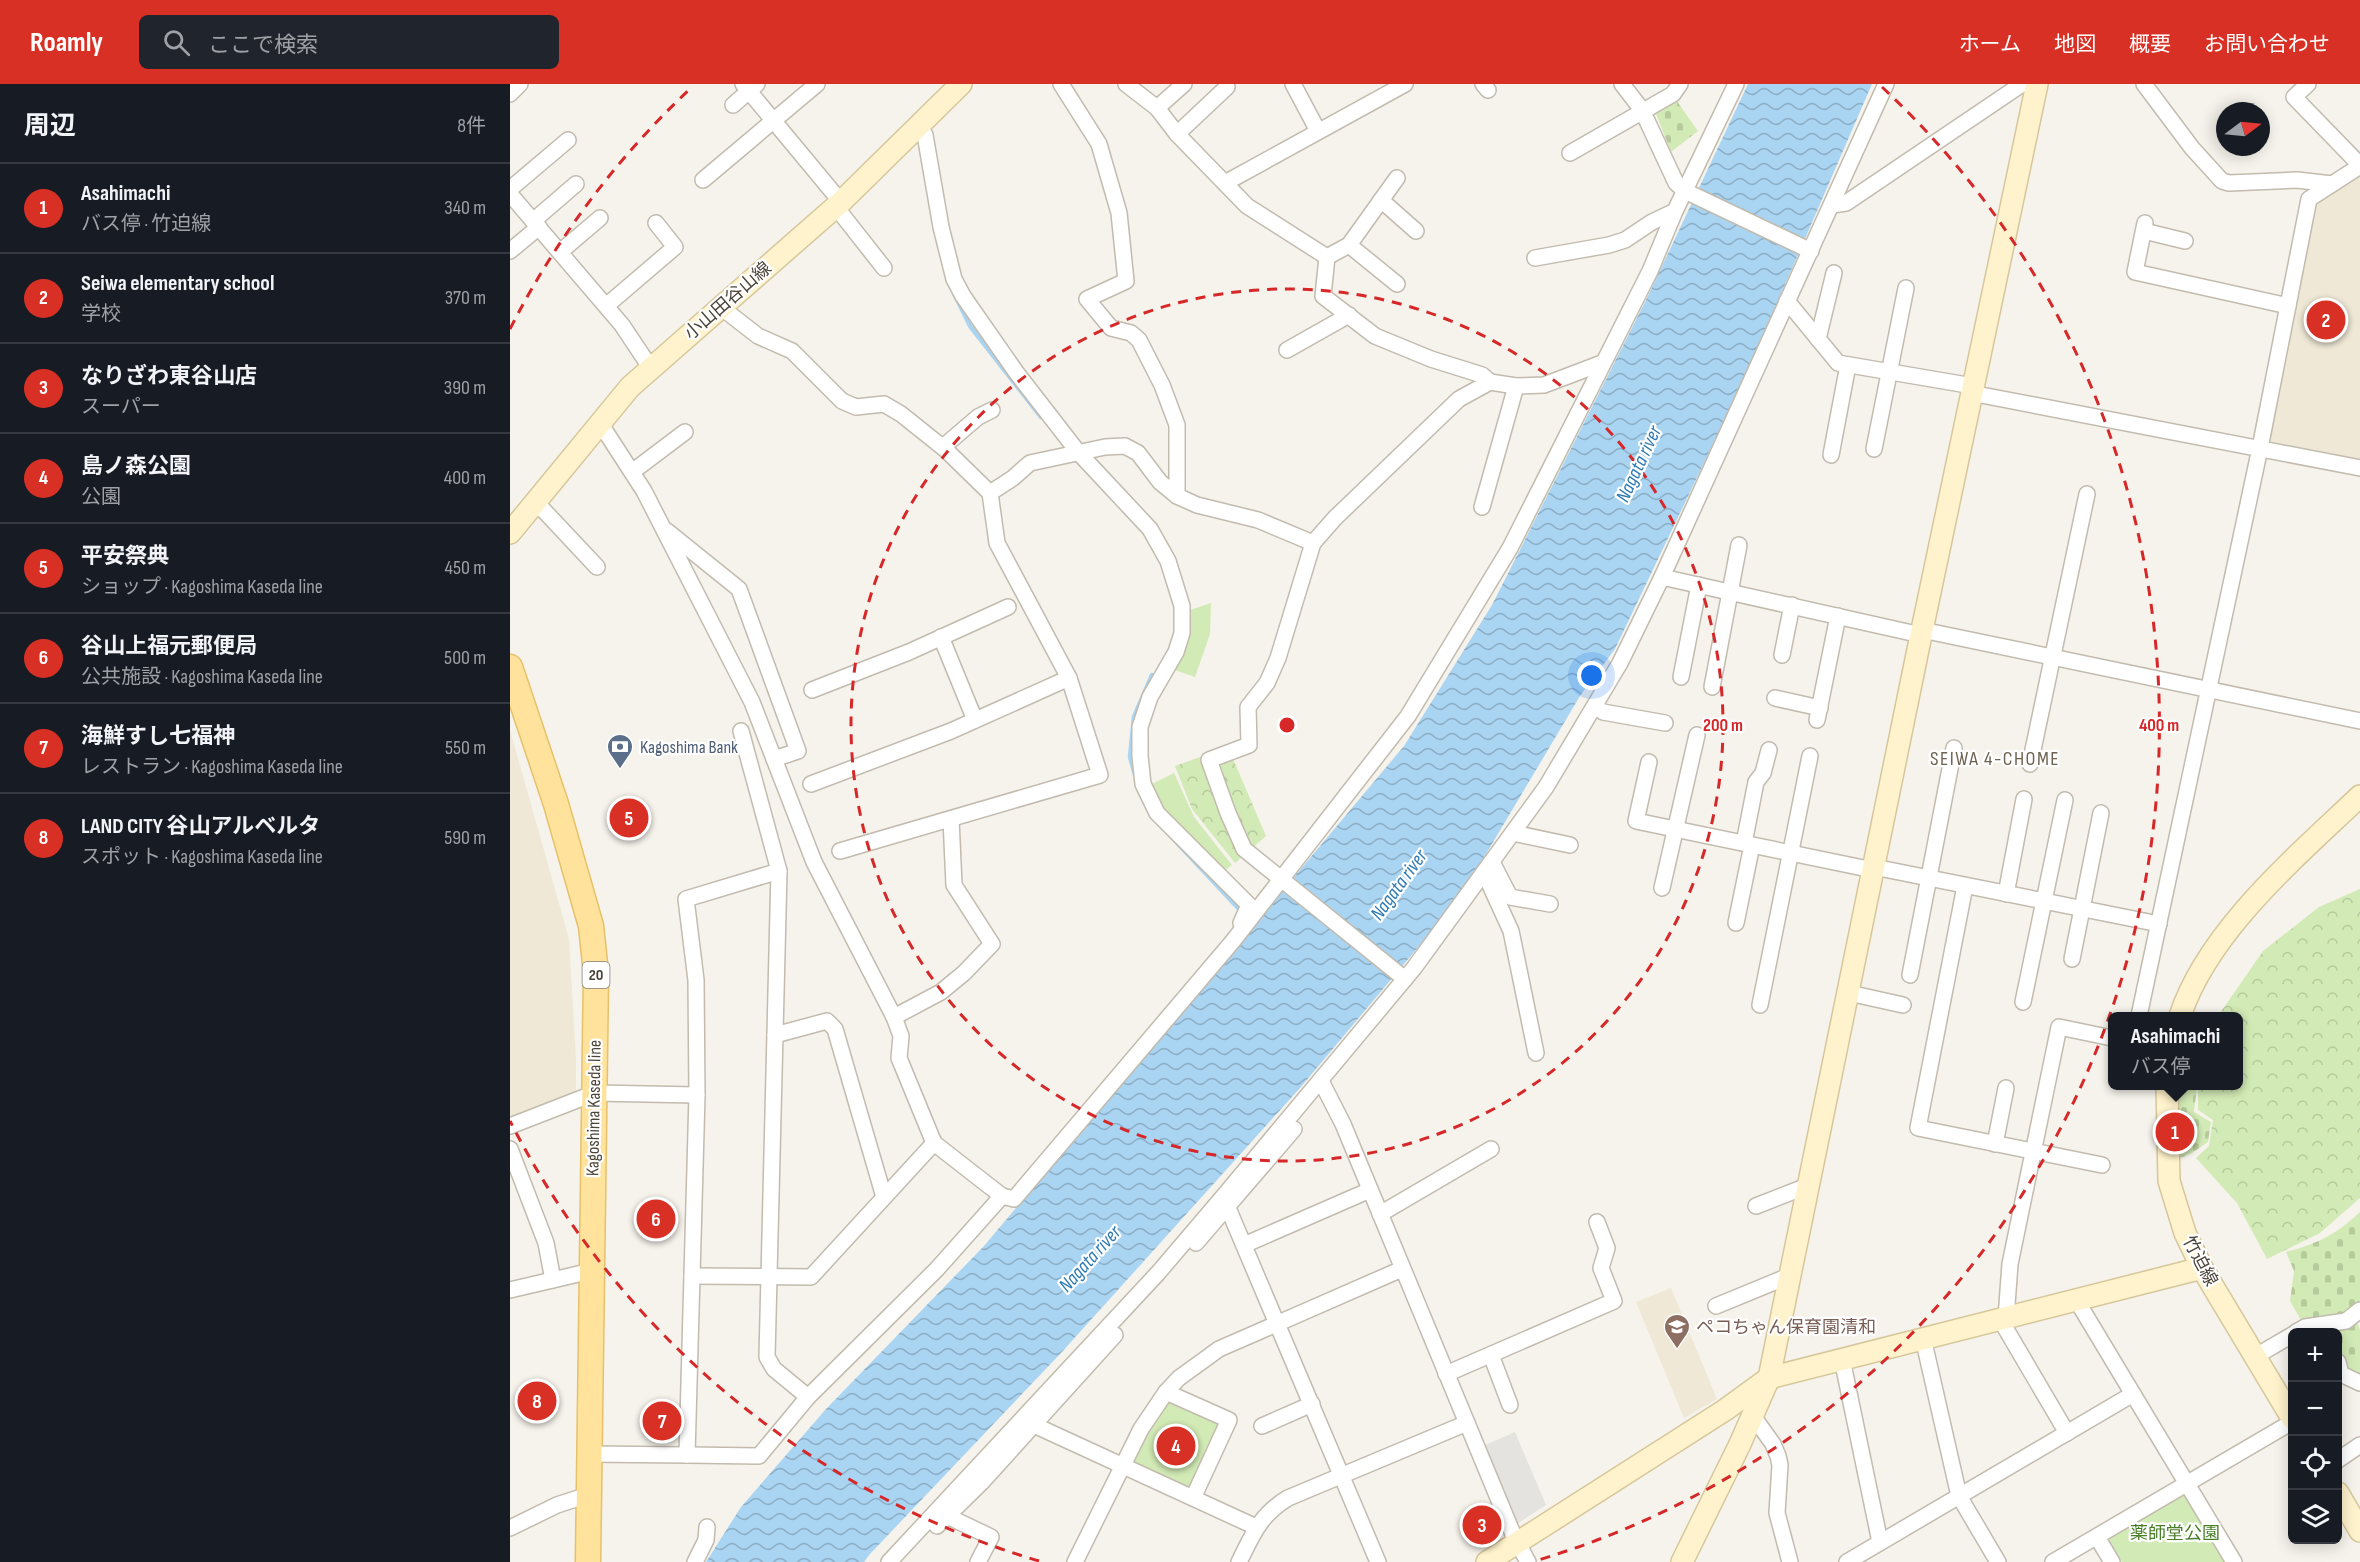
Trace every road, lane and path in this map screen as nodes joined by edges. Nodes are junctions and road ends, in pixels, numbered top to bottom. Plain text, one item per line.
1 (520, 84) edge
2 (817, 84) edge
3 (961, 84) edge
4 (1061, 84) edge
5 (1126, 84) edge
6 (1184, 84) edge
7 (1293, 84) edge
8 (1405, 84) edge
9 (1622, 84) edge
10 (1680, 84) edge
11 (1736, 84) edge
12 (1886, 84) edge
13 (2022, 84) edge
14 (2037, 84) edge
15 (2144, 84) edge
16 (2308, 84) edge
17 (749, 86) edge
18 (1227, 87) dead end
19 (510, 94) edge
20 (733, 105) dead end
21 (1157, 108) junction
22 (1642, 110) junction
23 (773, 121) junction
24 (919, 126) junction
25 (1318, 131) junction
26 (1177, 134) junction
27 (568, 140) dead end
28 (1570, 153) dead end
29 (2360, 166) edge
30 (1397, 178) dead end
31 (703, 180) dead end
32 (1225, 183) junction
33 (576, 184) dead end
34 (2332, 184) junction
35 (510, 189) edge
36 (1688, 192) junction
37 (510, 194) edge
38 (1381, 200) junction
39 (838, 204) junction
40 (1832, 205) junction
41 (1675, 211) junction
42 (600, 218) dead end
43 (536, 224) junction
44 (656, 224) dead end
45 (1416, 231) dead end
46 (2185, 241) dead end
47 (1349, 246) junction
48 (1809, 250) junction
49 (510, 251) edge
50 (560, 252) junction
51 (1327, 257) junction
52 (1535, 258) dead end
53 (884, 268) dead end
54 (1834, 273) dead end
55 (1397, 284) dead end
56 (1906, 288) dead end
57 (1787, 301) junction
58 (606, 306) junction
59 (2288, 306) junction
60 (722, 308) junction
61 (1348, 315) junction
62 (1818, 339) junction
63 (1287, 350) dead end
64 (1602, 363) junction
65 (1848, 364) junction
66 (650, 368) junction
67 (1889, 372) junction
68 (1490, 382) junction
69 (1516, 386) junction
70 (1972, 389) junction
71 (992, 410) dead end
72 (600, 423) junction
73 (685, 432) dead end
74 (943, 447) junction
75 (2260, 448) junction
76 (1874, 449) dead end
77 (1078, 452) junction
78 (1831, 455) dead end
79 (2360, 468) edge
80 (632, 472) junction
81 (990, 493) junction
82 (2087, 494) dead end
83 (1177, 496) junction
84 (535, 501) junction
85 (1482, 507) dead end
86 (662, 527) junction
87 (510, 533) edge
88 (1313, 543) junction
89 (1739, 545) dead end
90 (597, 567) dead end
91 (1662, 577) junction
92 (1699, 585) junction
93 (1730, 591) junction
94 (1792, 605) junction
95 (1008, 608) dead end
96 (1838, 616) junction
97 (1921, 633) junction
98 (941, 637) junction
99 (1782, 655) dead end
100 (2052, 658) junction
101 (1681, 677) dead end
102 (1070, 678) junction
103 (513, 683) edge
104 (1712, 687) dead end
105 (812, 690) dead end
106 (2208, 690) junction
107 (1775, 698) dead end
108 (1596, 707) junction
109 (975, 720) junction
110 (2360, 721) edge
111 (1665, 723) dead end
112 (741, 731) dead end
113 (1697, 735) dead end
114 (1954, 748) dead end
115 (1768, 750) dead end
116 (1810, 756) dead end
117 (774, 759) junction
118 (1649, 762) dead end
119 (2030, 764) dead end
120 (811, 784) dead end
121 (2360, 796) edge
122 (2024, 799) dead end
123 (2065, 801) dead end
124 (2101, 813) dead end
125 (951, 819) junction
126 (1677, 830) junction
127 (1513, 833) junction
128 (1570, 844) dead end
129 (1748, 844) junction
130 (840, 851) dead end
131 (1791, 853) junction
132 (1488, 867) junction
133 (1874, 868) junction
134 (779, 871) junction
135 (1928, 878) junction
136 (1281, 880) junction
137 (1965, 886) junction
138 (1662, 888) dead end
139 (2006, 894) junction
140 (2045, 902) junction
141 (1550, 904) dead end
142 (2082, 909) junction
143 (1736, 923) dead end
144 (2159, 924) junction
145 (1233, 941) junction
146 (2072, 959) dead end
147 (1910, 975) dead end
148 (1405, 979) junction
149 (1848, 993) junction
150 (2023, 1002) dead end
151 (1760, 1005) dead end
152 (1903, 1005) dead end
153 (2140, 1012) edge
154 (2182, 1012) edge
155 (894, 1017) junction
156 (775, 1035) junction
157 (2108, 1037) edge
158 (1536, 1053) dead end
159 (1324, 1085) junction
160 (2006, 1088) dead end
161 (2167, 1090) edge
162 (596, 1094) junction
163 (697, 1095) junction
164 (510, 1126) edge
165 (934, 1143) junction
166 (1995, 1144) junction
167 (510, 1149) edge
168 (1491, 1149) dead end
169 (2033, 1151) junction
170 (2102, 1165) dead end
171 (1809, 1189) junction
172 (1370, 1190) junction
173 (1002, 1196) junction
174 (884, 1197) junction
175 (1756, 1206) dead end
176 (1228, 1208) junction
177 (1380, 1214) junction
178 (1597, 1222) dead end
179 (1244, 1245) junction
180 (2202, 1268) junction
181 (1402, 1269) junction
182 (591, 1271) junction
183 (692, 1276) junction
184 (769, 1276) junction
185 (1790, 1279) junction
186 (553, 1280) junction
187 (510, 1290) edge
188 (2077, 1300) junction
189 (1716, 1306) dead end
190 (2360, 1310) edge
191 (2003, 1318) junction
192 (1278, 1323) junction
193 (2303, 1328) edge
194 (2328, 1328) edge
195 (2288, 1337) edge
196 (1923, 1338) junction
197 (1491, 1355) junction
198 (2256, 1356) junction
199 (1842, 1359) junction
200 (1446, 1374) junction
201 (2342, 1374) edge
202 (1769, 1378) junction
203 (2360, 1383) edge
204 (1166, 1392) junction
205 (2133, 1394) junction
206 (808, 1396) junction
207 (1312, 1404) junction
208 (1510, 1405) dead end
209 (2288, 1411) edge
210 (1753, 1416) junction
211 (1467, 1424) junction
212 (2288, 1424) edge
213 (1034, 1425) junction
214 (1262, 1426) dead end
215 (2067, 1433) junction
216 (2360, 1444) edge
217 (588, 1454) junction
218 (687, 1455) junction
219 (2342, 1457) edge
220 (1122, 1465) junction
221 (1342, 1475) junction
222 (2186, 1484) junction
223 (588, 1495) junction
224 (1959, 1496) junction
225 (1193, 1498) junction
226 (2342, 1501) edge
227 (947, 1515) junction
228 (707, 1527) dead end
229 (1256, 1527) junction
230 (510, 1528) edge
231 (2360, 1531) edge
232 (2097, 1537) junction
233 (1880, 1542) junction
234 (1516, 1543) junction
235 (588, 1562) edge
236 (695, 1562) edge
237 (889, 1562) edge
238 (903, 1562) edge
239 (978, 1562) edge
240 (1075, 1562) edge
241 (1239, 1562) edge
242 (1378, 1562) edge
243 (1487, 1562) edge
244 (1528, 1562) edge
245 (1682, 1562) edge
246 (1790, 1562) edge
247 (1847, 1562) edge
248 (1998, 1562) edge
249 (2053, 1562) edge
250 (2112, 1562) edge
251 (2234, 1562) edge

1 - 19 street
2 - 23 street
3 - 24 street, 小山田谷山線
4 - 83 street
5 - 21 street
6 - 21 street
7 - 25 street
8 - 25 street
9 - 22 street
10 - 22 street
11 - 36 street
12 - 40 street
13 - 40 street
14 - 70 street
15 - 34 street
16 - 29 street
17 - 20 street
17 - 23 street
18 - 26 street
21 - 26 street
22 - 28 street
22 - 36 street
23 - 31 street
23 - 39 street
24 - 39 street, 小山田谷山線
24 - 77 street
25 - 32 street
26 - 32 street
27 - 35 street
29 - 34 street
30 - 38 street
32 - 51 street
33 - 43 street
34 - 59 street
36 - 41 street
36 - 48 street
37 - 43 street
38 - 45 street
38 - 47 street
39 - 53 street
39 - 60 street, 小山田谷山線
40 - 48 street
41 - 52 street
41 - 64 street
42 - 50 street
43 - 49 street
43 - 50 street
44 - 58 street
46 - 59 street
47 - 51 street
47 - 55 street
48 - 57 street
50 - 58 street
51 - 61 street
54 - 62 street
56 - 67 street
57 - 62 street
57 - 91 street
58 - 66 street
59 - 75 street
60 - 66 street, 小山田谷山線
60 - 74 street
61 - 63 street
61 - 68 street
62 - 65 street
64 - 69 street
64 - 136 street
65 - 67 street
65 - 78 street
66 - 72 street, 小山田谷山線
67 - 70 street
67 - 76 street
68 - 69 street
68 - 88 street
69 - 85 street
70 - 75 street
70 - 97 street
71 - 74 street
72 - 80 street
72 - 84 street, 小山田谷山線
73 - 80 street
74 - 81 street
75 - 79 street
75 - 106 street
77 - 81 street
77 - 83 street
77 - 145 street
80 - 86 street
81 - 102 street
82 - 100 street
83 - 88 street
84 - 87 street, 小山田谷山線
84 - 90 street
86 - 117 street
86 - 117 street
88 - 136 street
89 - 93 street
91 - 92 street
91 - 108 street
92 - 93 street
92 - 101 street
93 - 94 street
93 - 104 street
94 - 96 street
94 - 99 street
95 - 98 street
96 - 97 street
96 - 107 street
97 - 100 street
97 - 133 street
98 - 105 street
98 - 109 street
100 - 106 street
100 - 119 street
102 - 109 street
102 - 125 street
103 - 162 main road, Kagoshima Kaseda line / 20
106 - 110 street
106 - 144 street
108 - 111 street
108 - 127 street
109 - 120 street
112 - 134 street
113 - 126 street
114 - 135 street
115 - 129 street
116 - 131 street
117 - 155 street
118 - 126 street
121 - 154 street
122 - 139 street
123 - 140 street
124 - 142 street
125 - 130 street
125 - 155 street
126 - 129 street
126 - 138 street
127 - 128 street
127 - 132 street
129 - 131 street
129 - 143 street
131 - 133 street
131 - 151 street
132 - 141 street
132 - 148 street
132 - 158 street
133 - 135 street
133 - 149 street
134 - 156 street
134 - 163 street
135 - 137 street
135 - 147 street
136 - 145 street
136 - 148 street
137 - 139 street
137 - 166 street
139 - 140 street
140 - 142 street
140 - 150 street
142 - 144 street
142 - 146 street
144 - 153 street
145 - 173 street
148 - 159 street
149 - 152 street
149 - 171 street
155 - 165 street
156 - 174 street
156 - 184 street
157 - 169 street
159 - 172 street
159 - 176 street
159 - 237 street
160 - 166 street
161 - 180 street, 竹迫線
162 - 163 street
162 - 164 street
162 - 182 main road, Kagoshima Kaseda line / 20
163 - 183 street
165 - 173 street
165 - 174 street
166 - 169 street
167 - 186 street
168 - 177 street
169 - 170 street
169 - 191 street
171 - 175 street
171 - 185 street
172 - 177 street
172 - 179 street
173 - 206 street
174 - 184 street
176 - 179 street
176 - 213 street
177 - 181 street
178 - 197 street
179 - 192 street
180 - 188 street
180 - 198 street, 竹迫線
181 - 192 street
181 - 200 street
182 - 186 street
182 - 217 main road, Kagoshima Kaseda line / 20
183 - 184 street
183 - 218 street
184 - 206 street
185 - 189 street
185 - 202 street
186 - 187 street
188 - 191 street
188 - 205 street
190 - 194 street
191 - 196 street
191 - 215 street
192 - 204 street
192 - 207 street
193 - 194 street
195 - 198 street
196 - 199 street
196 - 224 street
197 - 200 street
197 - 208 street
198 - 209 street, 竹迫線
199 - 202 street
199 - 233 street
200 - 211 street
201 - 203 street
202 - 210 street
202 - 234 street
204 - 220 street
204 - 225 street
205 - 215 street
205 - 222 street
206 - 218 street
207 - 214 street
207 - 221 street
210 - 245 street
210 - 246 street
211 - 221 street
211 - 234 street
212 - 222 street
213 - 220 street
213 - 227 street
215 - 224 street
216 - 219 street
217 - 218 street
217 - 223 main road, Kagoshima Kaseda line / 20
220 - 225 street
220 - 240 street
221 - 229 street
221 - 242 street
222 - 232 street
222 - 251 street
223 - 230 street
223 - 235 main road, Kagoshima Kaseda line / 20
224 - 233 street
224 - 248 street
225 - 229 street
226 - 231 street
227 - 238 street
227 - 239 street
228 - 236 street
229 - 241 street
232 - 249 street
232 - 250 street
233 - 247 street
234 - 243 street
234 - 244 street

